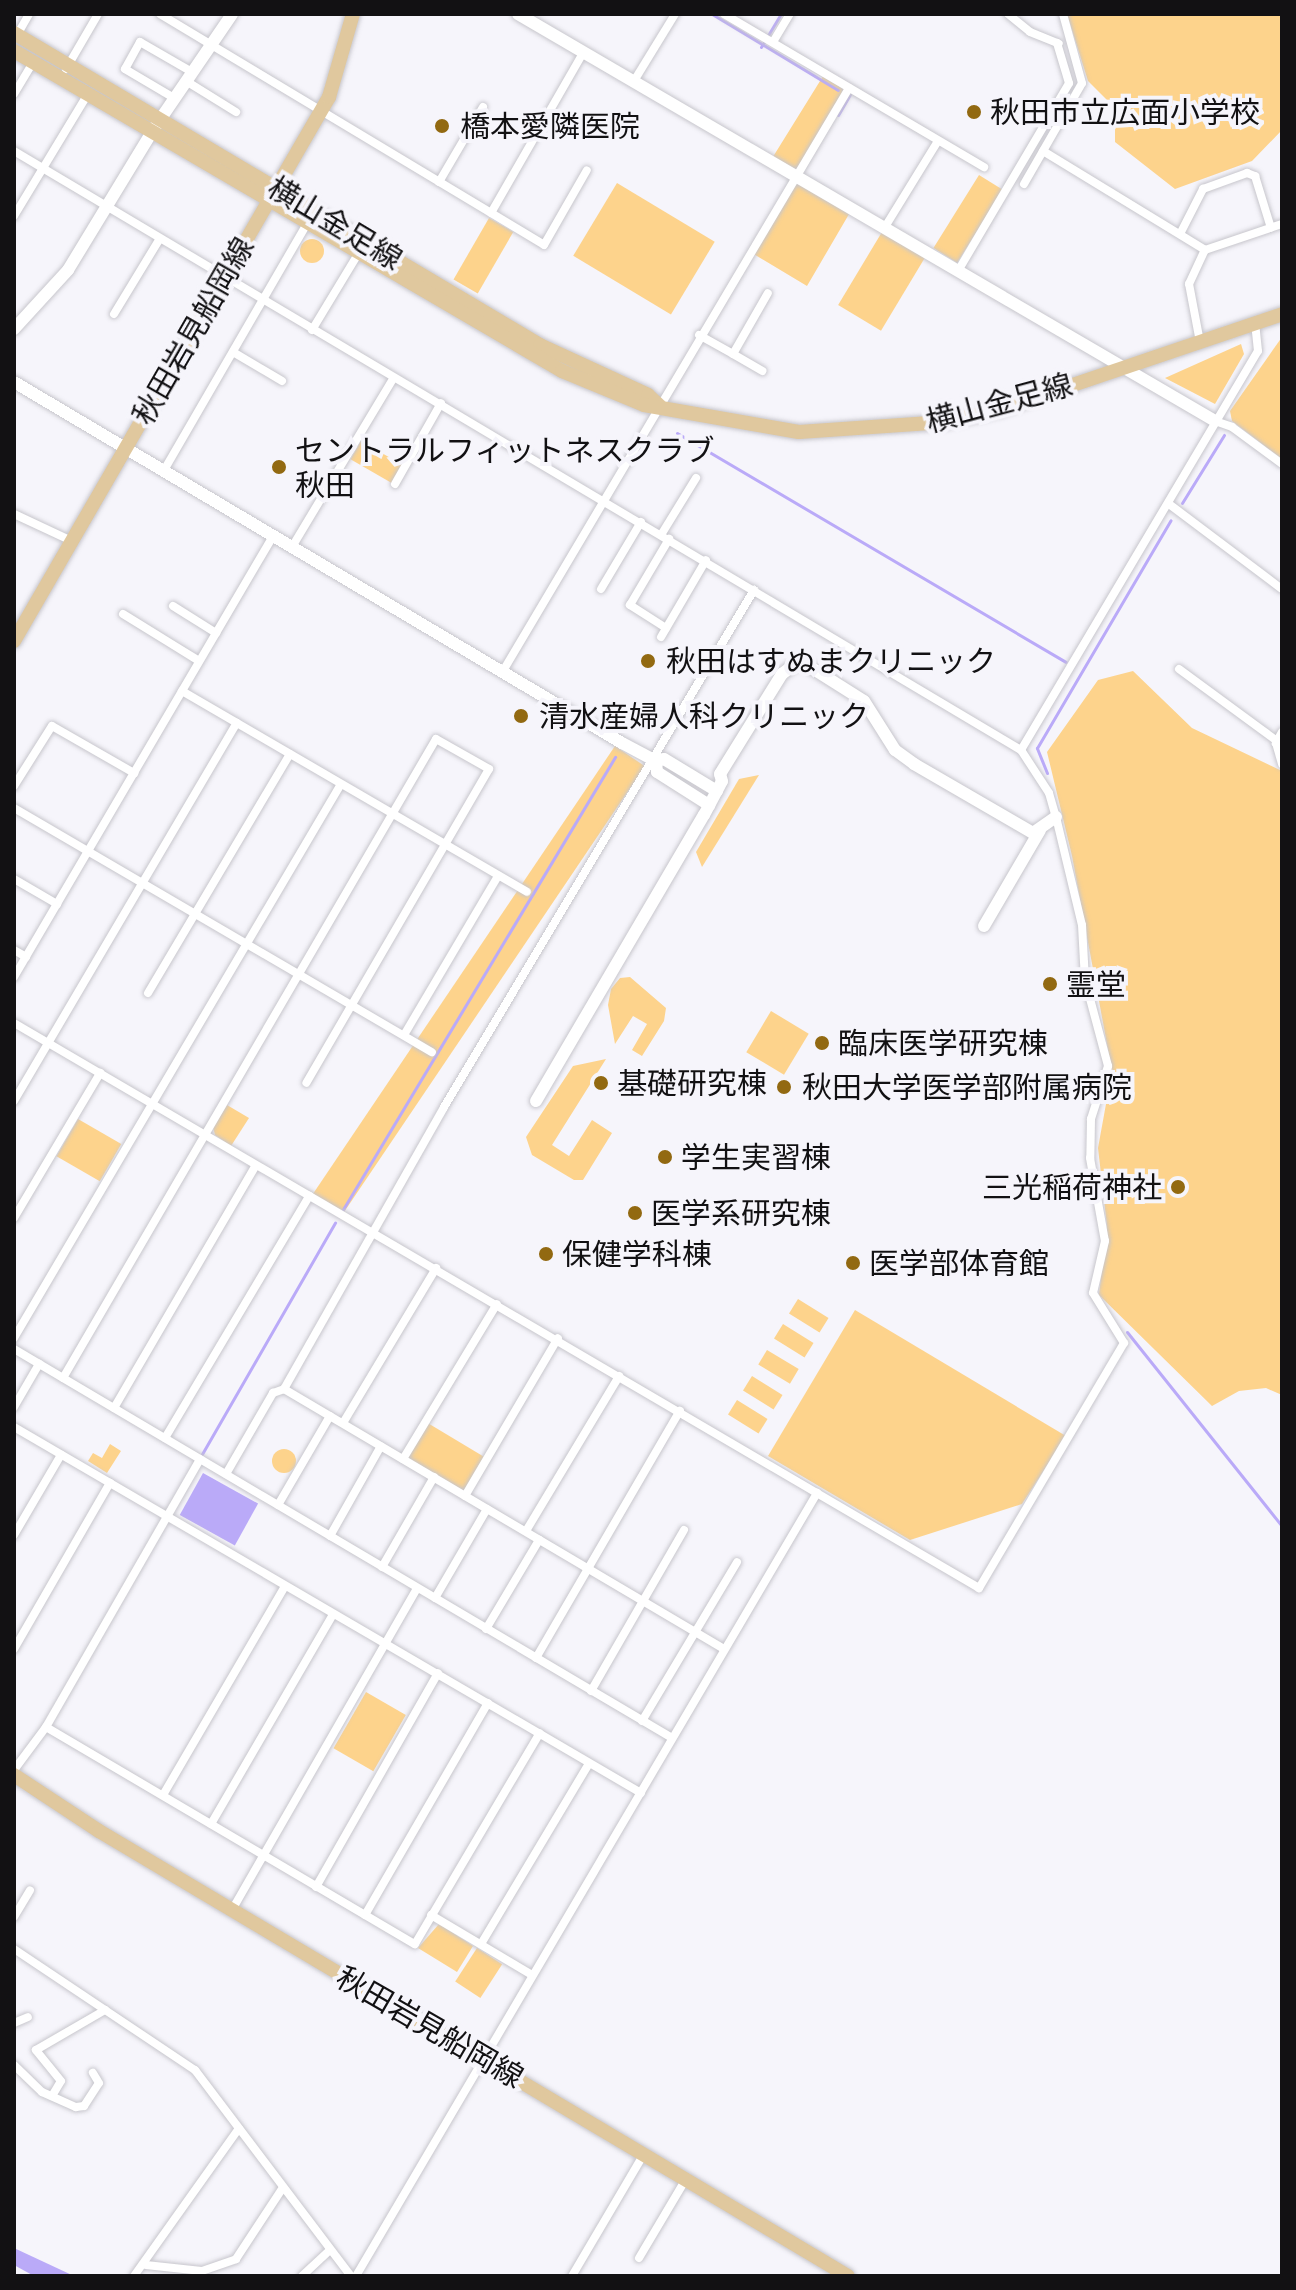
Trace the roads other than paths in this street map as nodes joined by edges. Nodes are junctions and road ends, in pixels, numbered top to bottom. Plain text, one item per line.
1 (29, 14) edge
2 (98, 14) edge
3 (160, 14) edge
4 (232, 14) edge
5 (353, 14) edge
6 (518, 14) edge
7 (675, 14) edge
8 (724, 14) edge
9 (790, 14) edge
10 (1008, 14) edge
11 (1063, 14) edge
12 (15, 34) edge
13 (769, 40) junction
14 (1057, 43) junction
15 (211, 44) junction
16 (1071, 49) junction
17 (14, 51) edge
18 (583, 53) junction
19 (33, 62) junction
20 (64, 72) junction
21 (189, 77) junction
22 (634, 81) junction
23 (849, 88) junction
24 (88, 93) junction
25 (14, 94) edge
26 (174, 98) junction
27 (483, 107) dead end
28 (236, 112) dead end
29 (320, 113) junction
30 (156, 125) junction
31 (938, 141) junction
32 (14, 151) edge
33 (1043, 151) junction
34 (984, 167) dead end
35 (43, 168) junction
36 (587, 170) dead end
37 (798, 176) junction
38 (439, 182) junction
39 (1024, 184) dead end
40 (272, 193) junction
41 (109, 206) junction
42 (491, 213) junction
43 (14, 216) edge
44 (312, 216) junction
45 (1282, 224) edge
46 (885, 227) junction
47 (1271, 228) junction
48 (1180, 234) junction
49 (159, 240) junction
50 (362, 246) junction
51 (1205, 250) junction
52 (958, 271) junction
53 (224, 278) junction
54 (768, 293) dead end
55 (263, 302) junction
56 (114, 314) dead end
57 (1282, 314) edge
58 (1255, 324) junction
59 (14, 329) edge
60 (312, 330) junction
61 (701, 336) junction
62 (1200, 342) junction
63 (233, 352) junction
64 (733, 354) junction
65 (1120, 367) junction
66 (762, 371) dead end
67 (393, 379) junction
68 (282, 381) dead end
69 (14, 382) edge
70 (441, 403) junction
71 (660, 406) junction
72 (1215, 421) junction
73 (125, 450) junction
74 (1282, 464) edge
75 (163, 472) junction
76 (696, 478) dead end
77 (395, 484) dead end
78 (603, 498) junction
79 (1169, 504) junction
80 (14, 514) edge
81 (641, 522) junction
82 (273, 536) junction
83 (665, 537) junction
84 (72, 541) junction
85 (292, 547) junction
86 (706, 560) junction
87 (1280, 584) edge
88 (601, 589) dead end
89 (754, 590) junction
90 (173, 606) dead end
91 (123, 614) dead end
92 (666, 628) junction
93 (216, 633) junction
94 (661, 637) dead end
95 (14, 641) edge
96 (199, 661) junction
97 (1179, 669) dead end
98 (503, 671) junction
99 (182, 691) junction
100 (237, 723) junction
101 (1280, 736) edge
102 (1021, 750) junction
103 (290, 754) junction
104 (655, 760) junction
105 (1282, 764) edge
106 (134, 773) junction
107 (341, 784) junction
108 (14, 786) edge
109 (717, 791) junction
110 (709, 805) junction
111 (14, 808) edge
112 (393, 814) junction
113 (1056, 817) junction
114 (1040, 830) junction
115 (446, 845) junction
116 (88, 850) junction
117 (498, 876) junction
118 (14, 879) edge
119 (142, 883) junction
120 (527, 892) dead end
121 (57, 904) junction
122 (196, 915) junction
123 (984, 926) dead end
124 (248, 943) junction
125 (14, 950) edge
126 (26, 957) junction
127 (299, 973) junction
128 (14, 977) edge
129 (148, 993) dead end
130 (352, 1005) junction
131 (14, 1023) edge
132 (404, 1035) junction
133 (48, 1043) junction
134 (432, 1052) dead end
135 (100, 1073) junction
136 (306, 1083) dead end
137 (14, 1101) edge
138 (536, 1101) dead end
139 (151, 1103) junction
140 (203, 1133) junction
141 (256, 1165) junction
142 (309, 1196) junction
143 (14, 1218) edge
144 (372, 1233) junction
145 (436, 1268) junction
146 (497, 1304) junction
147 (14, 1338) edge
148 (558, 1338) junction
149 (14, 1349) edge
150 (39, 1364) junction
151 (619, 1376) junction
152 (63, 1378) junction
153 (284, 1389) junction
154 (14, 1407) edge
155 (114, 1408) junction
156 (680, 1411) junction
157 (330, 1416) junction
158 (343, 1423) junction
159 (14, 1427) edge
160 (165, 1438) junction
161 (381, 1446) junction
162 (61, 1455) junction
163 (200, 1459) junction
164 (403, 1459) junction
165 (226, 1474) junction
166 (434, 1477) junction
167 (110, 1483) junction
168 (817, 1493) junction
169 (465, 1496) junction
170 (278, 1505) junction
171 (487, 1509) junction
172 (168, 1516) junction
173 (684, 1530) dead end
174 (526, 1531) junction
175 (14, 1535) edge
176 (330, 1536) junction
177 (539, 1540) junction
178 (737, 1562) dead end
179 (382, 1567) junction
180 (587, 1568) junction
181 (285, 1586) junction
182 (417, 1588) junction
183 (435, 1598) junction
184 (643, 1601) junction
185 (333, 1614) junction
186 (486, 1629) junction
187 (694, 1631) junction
188 (385, 1643) junction
189 (14, 1649) edge
190 (724, 1649) junction
191 (536, 1658) junction
192 (438, 1673) junction
193 (591, 1691) junction
194 (488, 1703) junction
195 (642, 1721) junction
196 (46, 1727) junction
197 (540, 1733) junction
198 (672, 1738) junction
199 (588, 1765) junction
200 (14, 1772) edge
201 (641, 1793) junction
202 (163, 1795) junction
203 (211, 1824) junction
204 (263, 1856) junction
205 (316, 1887) junction
206 (30, 1890) dead end
207 (232, 1910) junction
208 (365, 1915) junction
209 (431, 1915) junction
210 (14, 1917) edge
211 (481, 1944) junction
212 (14, 1949) edge
213 (532, 1975) junction
214 (105, 2010) junction
215 (28, 2017) dead end
216 (14, 2023) edge
217 (483, 2058) junction
218 (14, 2065) edge
219 (93, 2073) dead end
220 (52, 2096) junction
221 (239, 2128) junction
222 (644, 2154) junction
223 (686, 2179) junction
224 (282, 2189) junction
225 (330, 2250) junction
226 (639, 2258) dead end
227 (146, 2265) junction
228 (134, 2276) edge
229 (302, 2276) edge
230 (353, 2276) edge
231 (572, 2276) edge
232 (848, 2276) edge

1 - 12 street
2 - 20 street
3 - 15 street
4 - 15 street
5 - 29 main road, 秋田岩見船岡線
6 - 18 street
7 - 22 street
8 - 13 street
9 - 13 street
10 - 14 street
11 - 16 street
12 - 20 main road, 横山金足線
13 - 23 street
14 - 16 street
14 - 52 street
15 - 21 street
15 - 29 street
16 - 33 street
17 - 19 main road, 横山金足線
18 - 22 street
18 - 42 street
19 - 20 main road, 横山金足線
19 - 25 street
20 - 24 main road, 横山金足線
20 - 30 main road, 横山金足線
21 - 26 street
21 - 26 street
21 - 28 street
22 - 37 street
23 - 31 street
23 - 37 street
24 - 30 main road, 横山金足線
24 - 35 street
26 - 30 street
27 - 38 street
29 - 38 street
29 - 40 main road, 秋田岩見船岡線
30 - 40 main road, 横山金足線
30 - 41 street
31 - 34 street
31 - 46 street
32 - 35 street
33 - 39 street
33 - 48 street
35 - 41 street
35 - 43 street
36 - 42 street
37 - 46 street
37 - 61 street
38 - 42 street
40 - 44 main road, 横山金足線
40 - 53 main road, 秋田岩見船岡線
41 - 49 street
41 - 59 street
44 - 50 main road, 横山金足線
44 - 55 street
45 - 47 street
46 - 52 street
47 - 48 street
47 - 51 street
48 - 51 street
49 - 53 street
49 - 56 street
50 - 60 street
50 - 71 main road, 横山金足線
51 - 62 street
52 - 65 street
53 - 55 street
53 - 73 main road, 秋田岩見船岡線
54 - 64 street
55 - 60 street
55 - 63 street
57 - 58 main road, 横山金足線
58 - 62 main road, 横山金足線
58 - 72 street
60 - 67 street
61 - 64 street
61 - 71 street
62 - 65 main road, 横山金足線
63 - 68 street
63 - 75 street
64 - 66 street
65 - 71 main road, 横山金足線
65 - 72 street
67 - 70 street
67 - 85 street
69 - 73 street
70 - 77 street
70 - 78 street
71 - 78 street
72 - 74 street
72 - 79 street
73 - 75 street
73 - 84 main road, 秋田岩見船岡線
75 - 82 street
76 - 83 street
78 - 81 street
78 - 98 street
79 - 87 street
79 - 102 street
80 - 84 street
81 - 83 street
81 - 88 street
82 - 85 street
82 - 93 street
83 - 86 street
83 - 92 street
84 - 95 main road, 秋田岩見船岡線
85 - 98 street
86 - 89 street
86 - 92 street
89 - 102 street
89 - 104 street
90 - 93 street
91 - 96 street
92 - 94 street
93 - 96 street
96 - 99 street
97 - 101 street
98 - 104 street
99 - 100 street
99 - 106 street
100 - 103 street
100 - 119 street
101 - 105 street
102 - 113 street
103 - 107 street
103 - 122 street
104 - 109 street
104 - 110 street
104 - 144 street
106 - 108 street
106 - 116 street
107 - 112 street
107 - 124 street
109 - 110 street
109 - 114 street
110 - 138 street
111 - 116 street
112 - 115 street
112 - 115 street
112 - 127 street
113 - 114 street
113 - 168 street
114 - 123 street
115 - 117 street
115 - 130 street
116 - 119 street
116 - 121 street
117 - 120 street
117 - 132 street
118 - 121 street
119 - 122 street
119 - 133 street
121 - 126 street
122 - 124 street
122 - 129 street
124 - 127 street
124 - 139 street
125 - 126 street
126 - 128 street
127 - 130 street
127 - 140 street
130 - 132 street
130 - 136 street
131 - 133 street
132 - 134 street
133 - 135 street
133 - 137 street
135 - 139 street
135 - 143 street
139 - 140 street
139 - 147 street
140 - 141 street
140 - 152 street
141 - 142 street
141 - 155 street
142 - 144 street
142 - 160 street
144 - 145 street
144 - 153 street
145 - 146 street
145 - 158 street
146 - 148 street
146 - 164 street
148 - 151 street
148 - 169 street
149 - 150 street
150 - 152 street
150 - 154 street
151 - 156 street
151 - 174 street
152 - 155 street
153 - 157 street
153 - 165 street
155 - 160 street
156 - 168 street
156 - 180 street
157 - 158 street
157 - 170 street
158 - 161 street
159 - 162 street
160 - 163 street
161 - 164 street
161 - 176 street
162 - 167 street
162 - 175 street
163 - 165 street
163 - 172 street
164 - 166 street
165 - 170 street
166 - 169 street
166 - 179 street
167 - 172 street
167 - 189 street
168 - 190 street
169 - 171 street
170 - 176 street
171 - 174 street
171 - 183 street
172 - 181 street
172 - 196 street
173 - 184 street
174 - 177 street
176 - 179 street
177 - 180 street
177 - 186 street
178 - 187 street
179 - 182 street
180 - 184 street
180 - 191 street
181 - 185 street
181 - 202 street
182 - 183 street
182 - 188 street
183 - 186 street
184 - 187 street
184 - 193 street
185 - 188 street
185 - 203 street
186 - 191 street
187 - 190 street
187 - 195 street
188 - 192 street
188 - 204 street
190 - 198 street
191 - 193 street
192 - 194 street
192 - 205 street
193 - 195 street
194 - 197 street
194 - 208 street
195 - 198 street
196 - 200 street
196 - 202 street
197 - 199 street
197 - 209 street
198 - 201 street
199 - 201 street
199 - 211 street
200 - 207 main road, 秋田岩見船岡線
201 - 213 street
202 - 203 street
203 - 204 street
204 - 205 street
204 - 207 street
205 - 208 street
206 - 210 street
207 - 217 main road, 秋田岩見船岡線
208 - 209 street
209 - 211 street
211 - 213 street
212 - 214 street
213 - 217 street
214 - 220 street
214 - 221 street
215 - 216 street
217 - 222 main road, 秋田岩見船岡線
217 - 230 street
218 - 220 street
219 - 220 street
221 - 224 street
221 - 227 street
222 - 223 main road, 秋田岩見船岡線
222 - 231 street
223 - 226 street
223 - 232 main road, 秋田岩見船岡線
224 - 225 street
224 - 227 street
225 - 229 street
225 - 230 street
227 - 228 street

